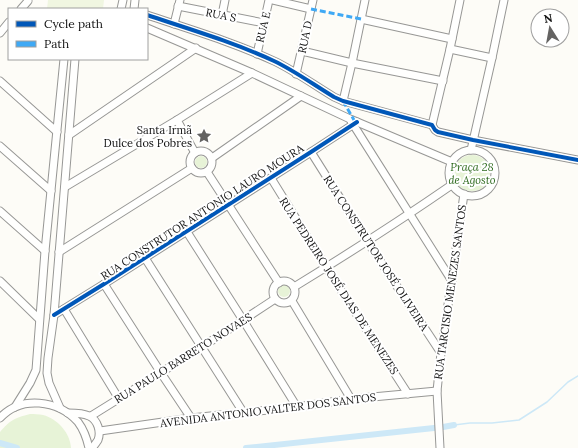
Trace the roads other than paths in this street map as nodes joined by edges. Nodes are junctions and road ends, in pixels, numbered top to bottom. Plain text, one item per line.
1 (28, 0) edge
2 (225, 0) edge
3 (269, 0) edge
4 (273, 0) edge
5 (313, 0) edge
6 (365, 0) edge
7 (460, 0) edge
8 (504, 0) edge
9 (179, 3) edge
10 (22, 8) edge
11 (311, 9) junction
12 (148, 15) edge
13 (222, 15) junction
14 (361, 19) junction
15 (8, 23) edge
16 (264, 23) junction
17 (174, 24) junction
18 (148, 28) edge
19 (0, 33) edge
20 (452, 39) junction
21 (196, 48) junction
22 (450, 49) junction
23 (302, 51) junction
24 (257, 54) junction
25 (492, 58) junction
26 (64, 60) edge
27 (75, 60) edge
28 (352, 63) junction
29 (252, 73) junction
30 (296, 74) junction
31 (0, 81) edge
32 (443, 81) junction
33 (301, 96) junction
34 (343, 101) junction
35 (177, 120) junction
36 (354, 122) junction
37 (432, 125) junction
38 (57, 132) junction
39 (69, 136) junction
40 (473, 140) junction
41 (0, 146) edge
42 (471, 150) junction
43 (311, 152) junction
44 (195, 153) junction
45 (212, 158) junction
46 (578, 160) edge
47 (452, 162) junction
48 (192, 168) junction
49 (207, 172) junction
50 (270, 178) junction
51 (453, 184) junction
52 (65, 187) junction
53 (51, 191) junction
54 (464, 194) junction
55 (229, 205) junction
56 (0, 211) edge
57 (410, 214) junction
58 (187, 232) junction
59 (367, 241) junction
60 (45, 251) junction
61 (59, 252) junction
62 (146, 258) junction
63 (326, 267) junction
64 (0, 281) edge
65 (452, 282) junction
66 (279, 283) junction
67 (104, 284) junction
68 (294, 287) junction
69 (275, 299) junction
70 (292, 301) junction
71 (64, 309) junction
72 (54, 315) junction
73 (39, 319) junction
74 (244, 320) junction
75 (202, 347) junction
76 (441, 353) junction
77 (161, 373) junction
78 (437, 391) junction
79 (408, 394) junction
80 (119, 399) junction
81 (351, 399) junction
82 (15, 407) junction
83 (297, 407) junction
84 (60, 408) junction
85 (243, 412) junction
86 (68, 413) junction
87 (1, 415) edge
88 (91, 416) junction
89 (191, 418) junction
90 (100, 431) junction
91 (89, 448) edge
92 (92, 448) edge
93 (440, 448) edge

1 - 10 street
2 - 13 street
3 - 16 street, RUA E
4 - 11 street
5 - 11 street, RUA D
6 - 14 street
7 - 20 street
8 - 25 street
9 - 13 street, RUA S
9 - 17 street
11 - 23 street, RUA D
12 - 17 street
13 - 16 street, RUA S
14 - 20 street
14 - 28 street
15 - 19 street
16 - 24 street, RUA E
17 - 24 street
18 - 21 street
20 - 22 street
21 - 29 street
21 - 39 street
22 - 25 street
22 - 32 street
23 - 28 street
23 - 30 street, RUA D
24 - 30 street
25 - 40 street
26 - 38 street
27 - 39 street
28 - 32 street
28 - 34 street
29 - 33 street
29 - 35 street
30 - 34 street
31 - 38 street
32 - 37 street
33 - 36 street
33 - 45 street
34 - 37 street
35 - 44 street
35 - 52 street
36 - 43 street, RUA CONSTRUTOR ANTONIO LAURO MOURA
36 - 47 street
36 - 57 street
37 - 40 street
38 - 53 street
39 - 52 street
40 - 42 street
40 - 46 street
41 - 53 street
42 - 47 street
42 - 54 street
43 - 50 street, RUA CONSTRUTOR ANTONIO LAURO MOURA
43 - 59 street, RUA CONSTRUTOR JOSÉ OLIVEIRA
44 - 45 street
44 - 48 street
45 - 49 street
47 - 51 street
48 - 49 street
48 - 61 street
49 - 55 street
50 - 55 street, RUA CONSTRUTOR ANTONIO LAURO MOURA
50 - 63 street, RUA PEDREIRO JOSÉ DIAS DE MENEZES
51 - 54 street
51 - 57 street
52 - 61 street
53 - 60 street
54 - 65 street, RUA TARCISIO MENEZES SANTOS
55 - 58 street, RUA CONSTRUTOR ANTONIO LAURO MOURA
55 - 66 street
56 - 60 street
57 - 59 street
57 - 65 street
58 - 62 street, RUA CONSTRUTOR ANTONIO LAURO MOURA
58 - 74 street
59 - 63 street
59 - 76 street, RUA CONSTRUTOR JOSÉ OLIVEIRA
60 - 73 street
61 - 72 street
62 - 67 street, RUA CONSTRUTOR ANTONIO LAURO MOURA
62 - 75 street
63 - 68 street
63 - 79 street, RUA PEDREIRO JOSÉ DIAS DE MENEZES
64 - 73 street
65 - 76 street, RUA TARCISIO MENEZES SANTOS
66 - 68 street
66 - 69 street
67 - 71 street, RUA CONSTRUTOR ANTONIO LAURO MOURA
67 - 77 street
68 - 70 street
69 - 70 street
69 - 74 street, RUA PAULO BARRETO NOVAES
70 - 81 street
71 - 72 street, RUA CONSTRUTOR ANTONIO LAURO MOURA
71 - 80 street
72 - 84 street
73 - 82 street
74 - 75 street, RUA PAULO BARRETO NOVAES
74 - 83 street
75 - 77 street, RUA PAULO BARRETO NOVAES
75 - 85 street
76 - 78 street, RUA TARCISIO MENEZES SANTOS
77 - 80 street, RUA PAULO BARRETO NOVAES
77 - 89 street
78 - 79 street, AVENIDA ANTONIO VALTER DOS SANTOS
78 - 93 street, RUA TARCISIO MENEZES SANTOS
79 - 81 street, AVENIDA ANTONIO VALTER DOS SANTOS
80 - 88 street, RUA PAULO BARRETO NOVAES
81 - 83 street, AVENIDA ANTONIO VALTER DOS SANTOS
82 - 84 street
82 - 87 street
83 - 85 street, AVENIDA ANTONIO VALTER DOS SANTOS
84 - 86 street
85 - 89 street, AVENIDA ANTONIO VALTER DOS SANTOS
86 - 88 street
86 - 91 street
88 - 90 street
89 - 90 street, AVENIDA ANTONIO VALTER DOS SANTOS
90 - 92 street

